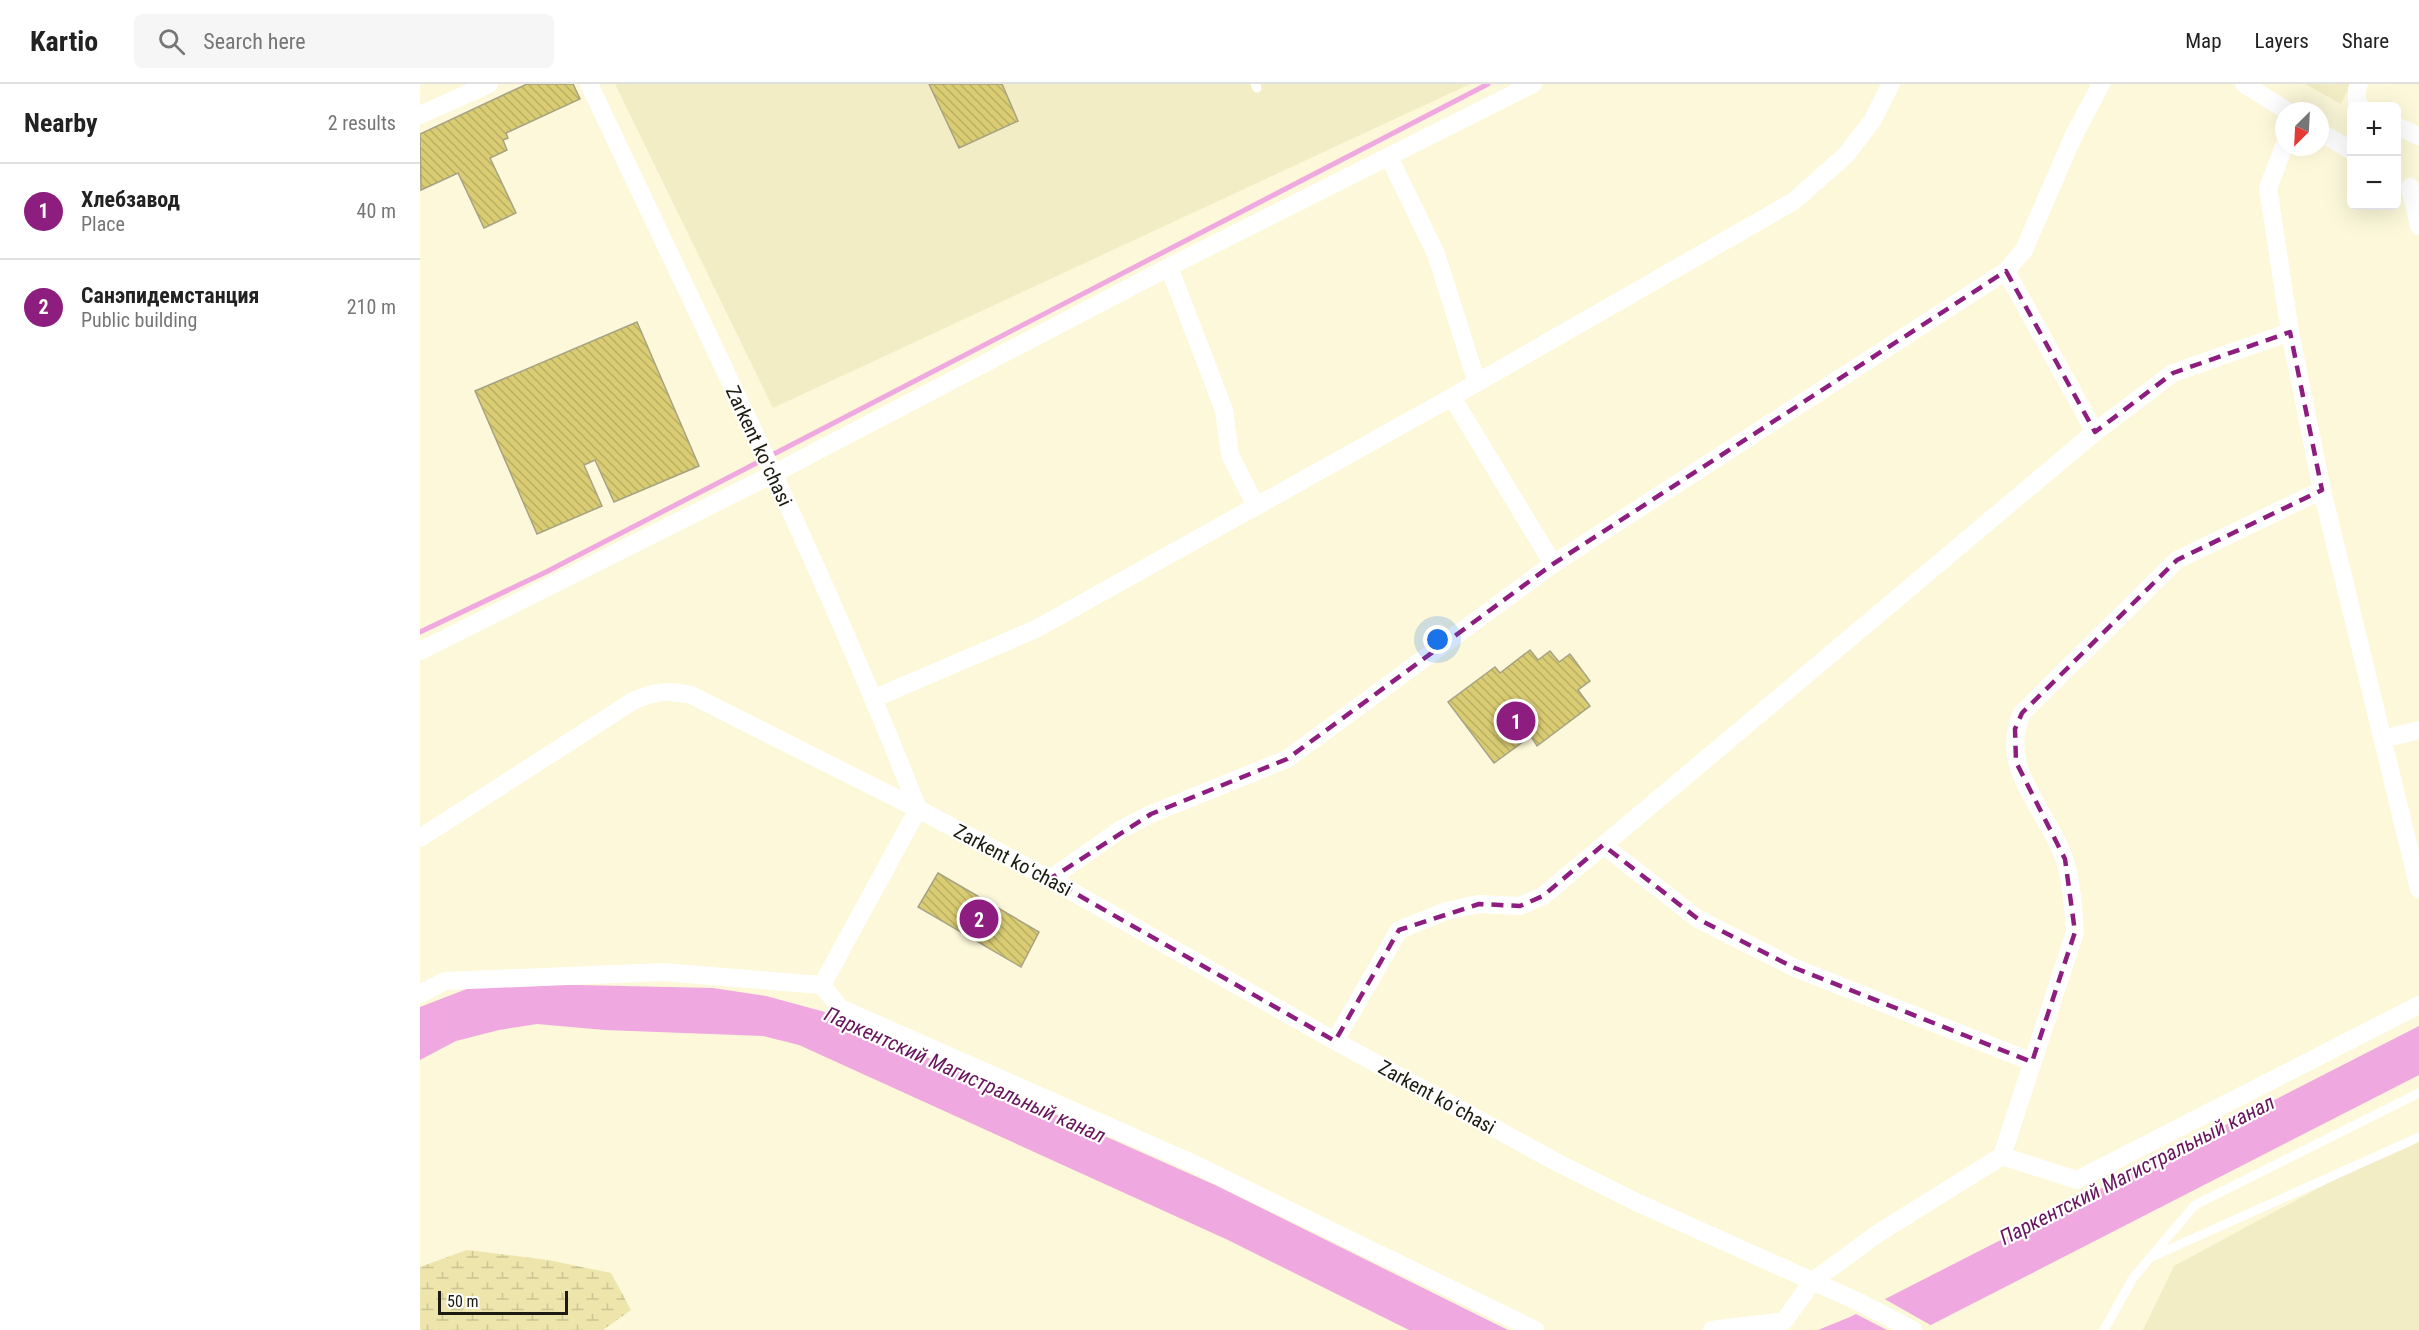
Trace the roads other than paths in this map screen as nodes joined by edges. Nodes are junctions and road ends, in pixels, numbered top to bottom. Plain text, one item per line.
1 (489, 84) edge
2 (589, 84) edge
3 (1533, 84) edge
4 (1891, 84) edge
5 (2101, 84) edge
6 (2244, 84) edge
7 (2359, 84) edge
8 (2359, 102) edge
9 (2275, 103) edge
10 (420, 115) edge
11 (2401, 128) edge
12 (2419, 136) edge
13 (2329, 137) edge
14 (2347, 148) edge
15 (2280, 156) edge
16 (1389, 157) junction
17 (2408, 186) edge
18 (2419, 226) edge
19 (1170, 267) junction
20 (2006, 271) junction
21 (2290, 332) junction
22 (1478, 383) junction
23 (1452, 397) junction
24 (2094, 432) junction
25 (768, 464) junction
26 (2322, 490) junction
27 (1256, 506) junction
28 (1553, 564) junction
29 (420, 651) edge
30 (875, 698) junction
31 (2419, 730) edge
32 (2383, 739) junction
33 (918, 808) junction
34 (420, 838) edge
35 (1602, 845) junction
36 (1050, 879) junction
37 (2419, 889) edge
38 (822, 985) junction
39 (420, 994) edge
40 (2419, 1005) edge
41 (1335, 1041) junction
42 (2032, 1062) junction
43 (2419, 1094) edge
44 (2419, 1137) edge
45 (2002, 1156) junction
46 (2151, 1257) junction
47 (1813, 1281) junction
48 (1535, 1330) edge
49 (1712, 1330) edge
50 (1913, 1330) edge
51 (2104, 1330) edge

1 - 10 street
2 - 25 street, Zarkent koʻchasi
3 - 16 street
4 - 22 street
5 - 20 street
6 - 9 street
7 - 8 street
11 - 12 street
13 - 14 street
15 - 21 street
16 - 19 street
16 - 22 street
17 - 18 street
19 - 25 street
19 - 27 street
20 - 24 street
20 - 28 street
21 - 24 street
21 - 26 street
22 - 23 street
23 - 27 street
23 - 28 street
24 - 35 street
25 - 29 street
25 - 30 street, Zarkent koʻchasi
26 - 32 street
26 - 42 street
27 - 30 street
28 - 36 street
30 - 33 street, Zarkent koʻchasi
31 - 32 street
32 - 37 street
33 - 34 street
33 - 36 street, Zarkent koʻchasi
33 - 38 street
35 - 41 street
35 - 42 street
36 - 41 street, Zarkent koʻchasi
38 - 39 street
38 - 48 street
40 - 45 street
41 - 47 street, Zarkent koʻchasi
42 - 45 street
43 - 46 lane
44 - 46 lane
45 - 47 street
46 - 51 lane
47 - 49 street
47 - 50 street, Zarkent koʻchasi

